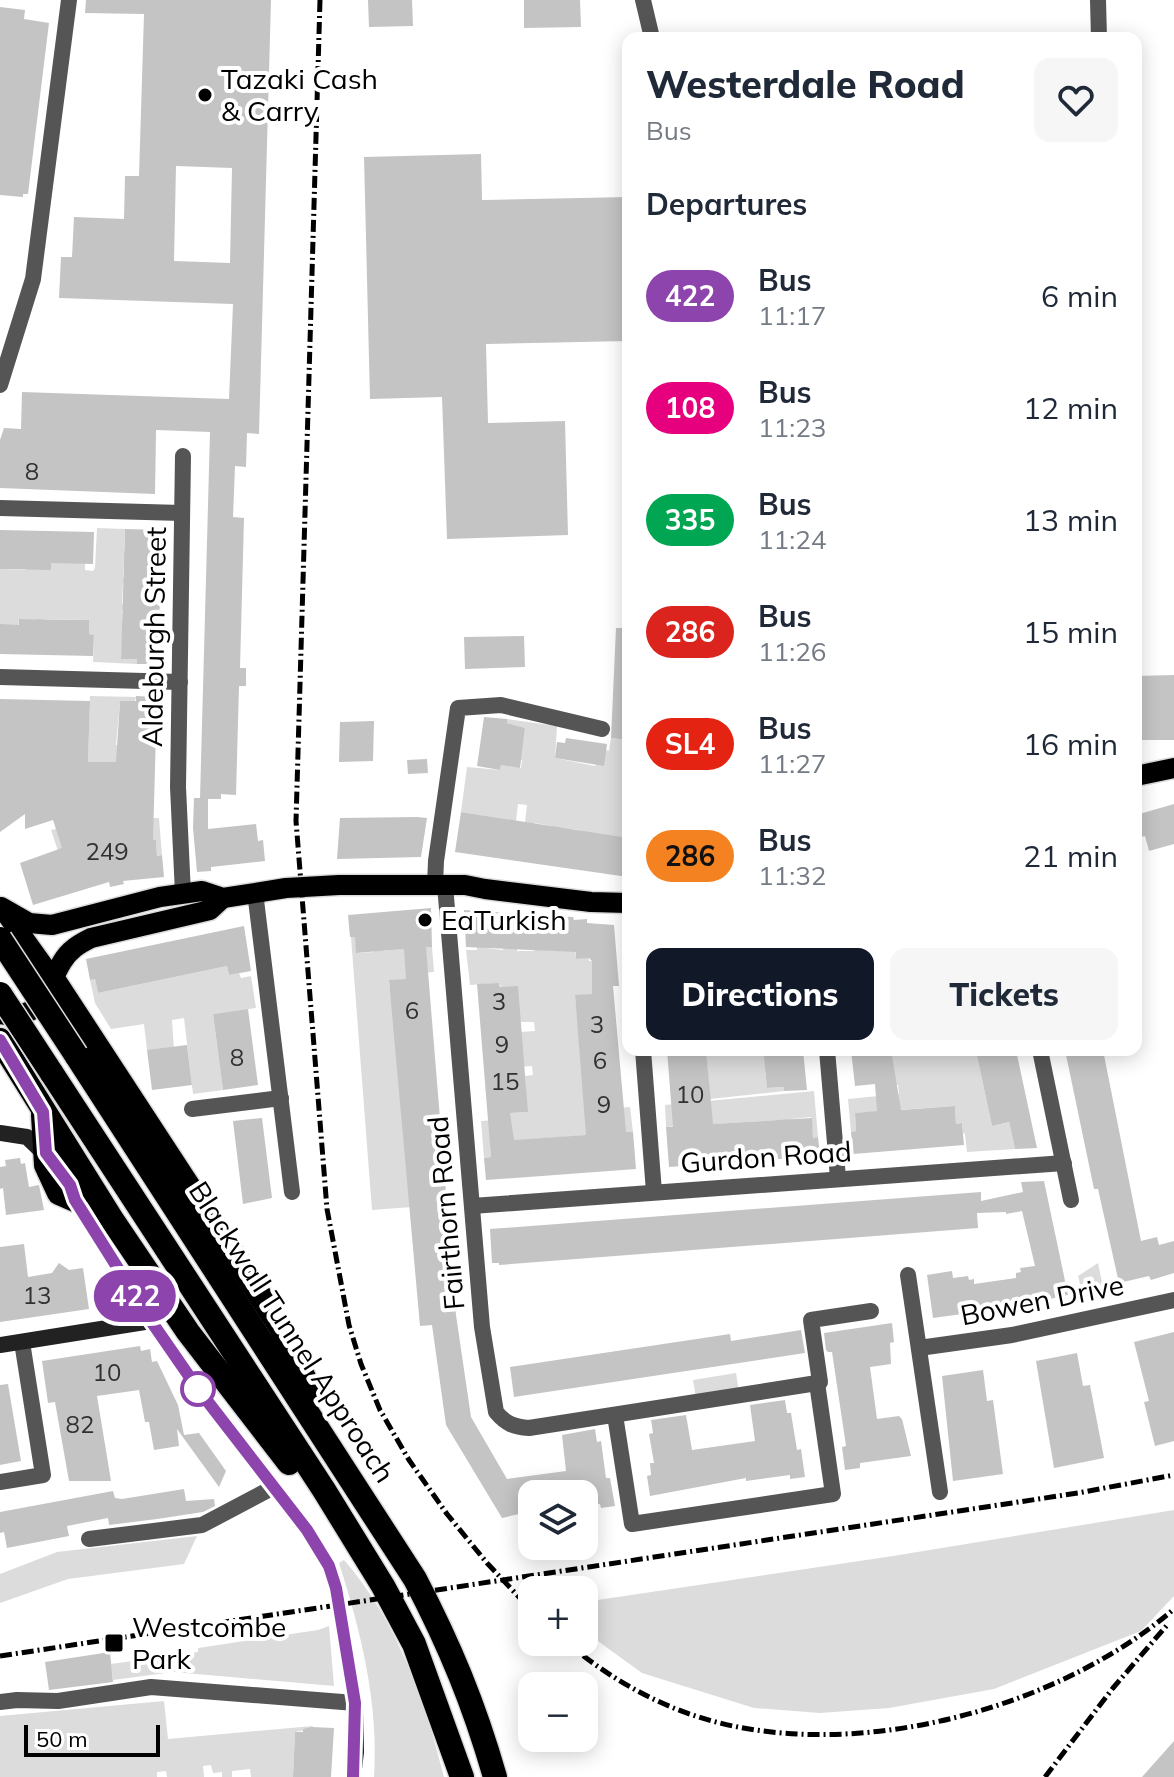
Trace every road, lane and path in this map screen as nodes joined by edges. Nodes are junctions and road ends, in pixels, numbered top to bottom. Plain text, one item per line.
1 (69, 0) edge
2 (1098, 0) edge
3 (646, 3) edge
4 (651, 32) edge
5 (1099, 32) edge
6 (0, 385) edge
7 (183, 456) dead end
8 (0, 508) edge
9 (182, 513) junction
10 (0, 677) edge
11 (180, 682) junction
12 (602, 729) dead end
13 (1174, 768) edge
14 (1142, 775) edge
15 (440, 885) junction
16 (255, 892) junction
17 (183, 894) junction
18 (223, 898) junction
19 (622, 903) edge
20 (0, 906) edge
21 (0, 939) edge
22 (53, 979) junction
23 (0, 994) edge
24 (0, 1014) edge
25 (0, 1040) edge
26 (643, 1056) edge
27 (828, 1056) edge
28 (1041, 1056) edge
29 (281, 1098) junction
30 (192, 1109) dead end
31 (43, 1112) junction
32 (0, 1133) edge
33 (46, 1153) junction
34 (1064, 1163) junction
35 (838, 1178) junction
36 (292, 1192) dead end
37 (654, 1192) junction
38 (75, 1200) joint
39 (1071, 1200) dead end
40 (472, 1206) junction
41 (908, 1275) dead end
42 (1174, 1300) edge
43 (871, 1311) dead end
44 (151, 1321) junction
45 (22, 1342) junction
46 (0, 1345) edge
47 (919, 1348) junction
48 (817, 1383) junction
49 (615, 1415) junction
50 (345, 1468) junction
51 (0, 1482) edge
52 (272, 1488) junction
53 (940, 1492) dead end
54 (89, 1539) dead end
55 (383, 1586) junction
56 (0, 1702) edge
57 (355, 1703) junction
58 (353, 1777) edge
59 (462, 1777) edge
60 (495, 1777) edge

1 - 6 street
2 - 5 street
3 - 4 street
7 - 9 street
8 - 9 street, Aldeburgh Street
9 - 11 street, Aldeburgh Street
10 - 11 street
11 - 17 street, Aldeburgh Street
12 - 15 street, Fairthorn Road
13 - 14 main road
15 - 16 main road
15 - 19 main road
15 - 40 street, Fairthorn Road
16 - 18 main road
16 - 29 street
17 - 18 main road
17 - 20 main road
18 - 22 main road
20 - 22 main road
21 - 50 highway, Blackwall Tunnel Approach, bridge
22 - 24 main road
22 - 50 highway
23 - 55 highway, bridge
25 - 31 highway
26 - 37 street
27 - 35 street
28 - 34 street
29 - 30 street
29 - 36 street
31 - 33 highway
31 - 55 highway
32 - 33 street
33 - 38 highway
34 - 35 street, Gurdon Road
34 - 39 street
35 - 37 street, Gurdon Road
37 - 40 street, Gurdon Road
38 - 44 street
40 - 49 street, Fairthorn Road
41 - 47 street
42 - 47 street, Bowen Drive
43 - 48 street
44 - 45 street
44 - 52 street
45 - 46 street
45 - 51 street
47 - 53 street
48 - 49 street, Fairthorn Road
48 - 49 street
50 - 60 highway, Blackwall Tunnel Approach
52 - 54 street
52 - 57 street
55 - 59 highway
56 - 57 street
57 - 58 street

